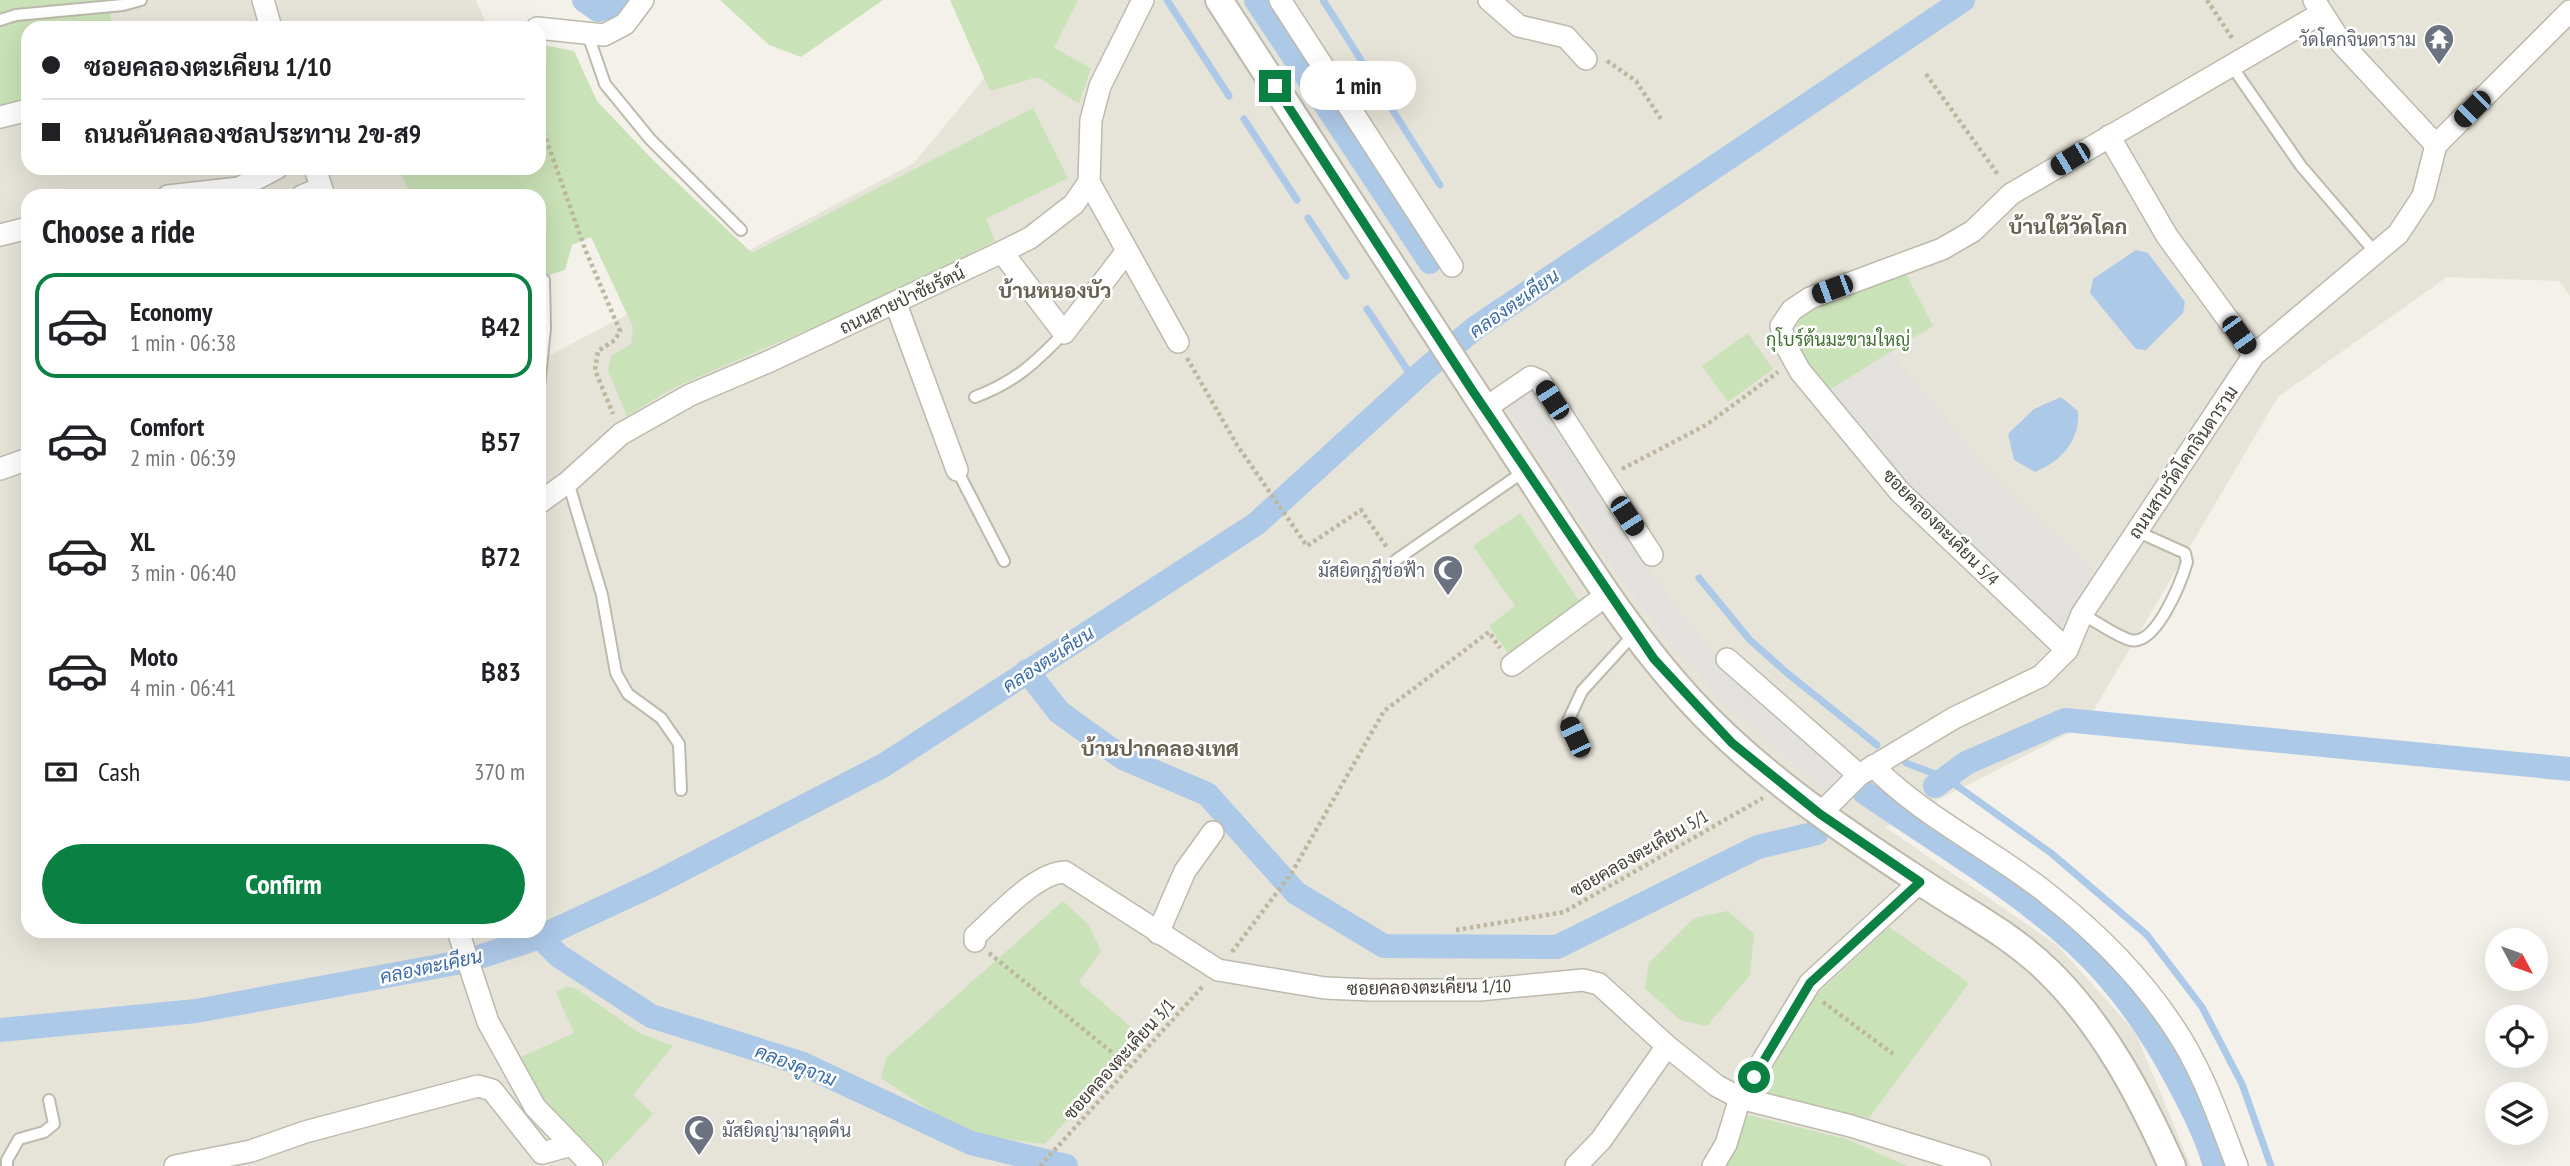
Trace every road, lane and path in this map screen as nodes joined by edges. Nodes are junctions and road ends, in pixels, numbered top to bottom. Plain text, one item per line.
1 (141, 0) edge
2 (262, 0) edge
3 (643, 0) edge
4 (1143, 0) edge
5 (1219, 0) edge
6 (1280, 0) edge
7 (1489, 0) edge
8 (2207, 0) edge
9 (2317, 7) edge
10 (2570, 10) edge
11 (0, 20) edge
12 (269, 21) edge
13 (546, 29) edge
14 (588, 35) junction
15 (1582, 53) joint
16 (2238, 60) junction
17 (1926, 74) dead end
18 (21, 112) edge
19 (0, 117) edge
20 (1661, 119) dead end
21 (2109, 136) junction
22 (546, 138) edge
23 (2436, 145) junction
24 (266, 175) edge
25 (1089, 182) junction
26 (245, 189) edge
27 (2011, 194) junction
28 (21, 230) edge
29 (741, 230) dead end
30 (0, 235) edge
31 (1127, 251) junction
32 (2374, 251) junction
33 (1003, 252) junction
34 (1452, 266) dead end
35 (896, 304) junction
36 (1064, 333) junction
37 (1178, 342) joint
38 (2254, 355) junction
39 (1793, 361) junction
40 (975, 397) dead end
41 (1478, 399) junction
42 (621, 434) junction
43 (21, 462) edge
44 (0, 469) edge
45 (957, 470) joint
46 (1525, 470) junction
47 (1602, 477) junction
48 (568, 482) junction
49 (546, 498) edge
50 (2136, 531) junction
51 (1652, 555) dead end
52 (1396, 560) joint
53 (1003, 561) dead end
54 (1608, 594) junction
55 (2082, 614) junction
56 (1634, 634) junction
57 (2067, 650) junction
58 (1727, 659) dead end
59 (1512, 665) joint
60 (1582, 752) dead end
61 (1866, 770) junction
62 (1785, 786) junction
63 (681, 790) dead end
64 (1820, 814) junction
65 (1213, 832) dead end
66 (1920, 882) junction
67 (1456, 930) dead end
68 (1158, 933) junction
69 (460, 938) edge
70 (975, 941) joint
71 (1218, 970) junction
72 (1805, 989) junction
73 (1667, 1046) junction
74 (1893, 1054) dead end
75 (1130, 1067) junction
76 (1741, 1098) junction
77 (49, 1100) dead end
78 (572, 1145) junction
79 (7, 1166) edge
80 (175, 1166) edge
81 (592, 1166) edge
82 (1040, 1166) edge
83 (1576, 1166) edge
84 (1713, 1166) edge
85 (1980, 1166) edge
86 (2172, 1166) edge
87 (2237, 1166) edge

1 - 11 lane
2 - 12 street
3 - 14 street
4 - 25 street
5 - 41 street
6 - 34 street
7 - 15 street
8 - 16 path
9 - 16 street
9 - 23 street
10 - 23 street
13 - 14 street
14 - 29 lane
15 - 20 path
16 - 21 street
16 - 32 lane
17 - 27 path
18 - 19 street
21 - 27 street
21 - 38 street
22 - 42 path
23 - 32 street, ถนนสายวัดโคกจินดาราม
24 - 26 street
25 - 31 street
25 - 33 street, ถนนสายป่าชัยรัตน์
27 - 39 street, ซอยคลองตะเคียน 5/4
28 - 30 street
31 - 36 street
31 - 37 street
32 - 38 street, ถนนสายวัดโคกจินดาราม
33 - 35 street, ถนนสายป่าชัยรัตน์
33 - 36 street
35 - 42 street, ถนนสายป่าชัยรัตน์
35 - 45 street
36 - 40 lane
37 - 52 path
38 - 50 street, ถนนสายวัดโคกจินดาราม
39 - 47 path
39 - 57 street, ซอยคลองตะเคียน 5/4
41 - 46 street
41 - 47 street
42 - 48 street, ถนนสายป่าชัยรัตน์
43 - 44 street
45 - 53 lane
46 - 52 lane
46 - 54 street
47 - 51 street
48 - 49 street, ถนนสายป่าชัยรัตน์
48 - 63 lane
50 - 55 street, ถนนสายวัดโคกจินดาราม
50 - 55 lane
54 - 56 street
54 - 59 street
55 - 57 street, ถนนสายวัดโคกจินดาราม
56 - 60 lane
56 - 62 street
57 - 61 street, ถนนสายวัดโคกจินดาราม
58 - 61 street
59 - 71 path, ซอยคลองตะเคียน 3/1
61 - 64 street, ถนนสายวัดโคกจินดาราม
61 - 87 street
62 - 64 street
62 - 67 path, ซอยคลองตะเคียน 5/1
64 - 66 street
65 - 68 street
66 - 72 street
66 - 86 street
68 - 70 street, ซอยคลองตะเคียน 1/10
68 - 71 street, ซอยคลองตะเคียน 1/10
69 - 78 street
70 - 75 path
71 - 73 street, ซอยคลองตะเคียน 1/10
71 - 75 path, ซอยคลองตะเคียน 3/1
72 - 74 path
72 - 76 street
73 - 76 street, ซอยคลองตะเคียน 1/10
73 - 83 street
75 - 82 path, ซอยคลองตะเคียน 3/1
76 - 84 street
76 - 85 street, ซอยคลองตะเคียน 1/10
77 - 79 lane
78 - 80 street
78 - 81 street

